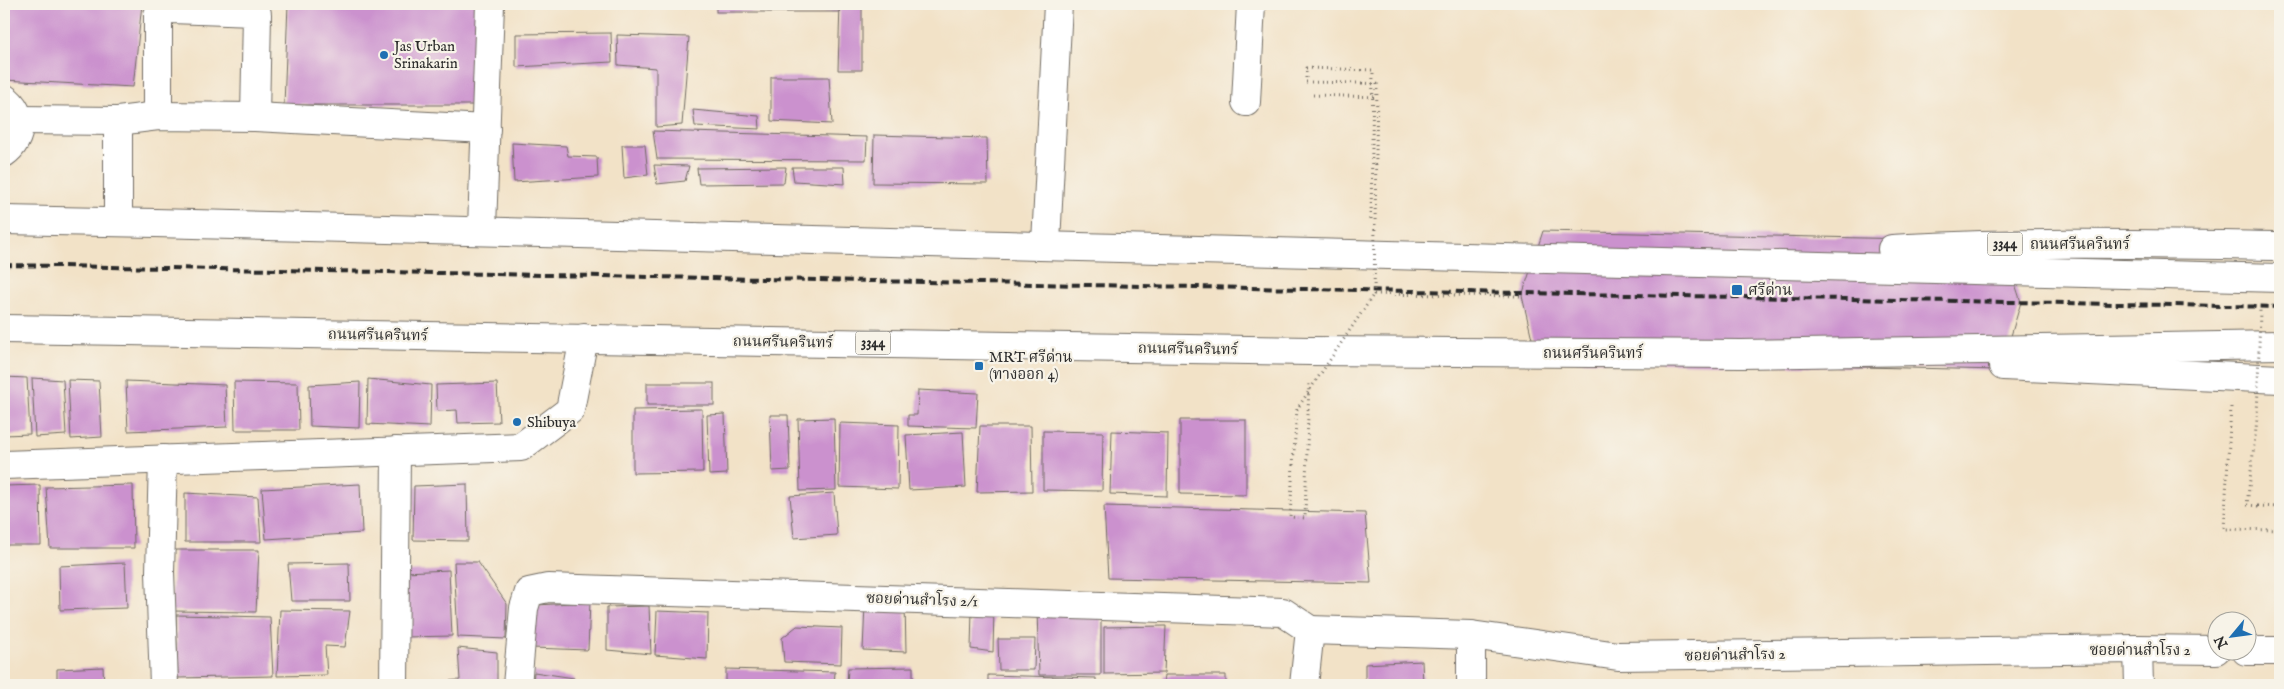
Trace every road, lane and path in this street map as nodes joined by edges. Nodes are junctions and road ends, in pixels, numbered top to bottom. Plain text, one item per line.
1 (490, 4) edge
2 (1058, 4) edge
3 (1251, 4) edge
4 (1313, 95) dead end
5 (1377, 97) junction
6 (4, 98) edge
7 (1246, 102) dead end
8 (158, 116) junction
9 (255, 117) junction
10 (19, 120) junction
11 (118, 120) junction
12 (469, 120) junction
13 (4, 153) edge
14 (4, 220) edge
15 (118, 222) junction
16 (482, 228) junction
17 (1046, 243) junction
18 (2280, 246) edge
19 (1370, 251) junction
20 (1730, 260) junction
21 (2280, 278) edge
22 (1374, 294) junction
23 (1522, 296) dead end
24 (2260, 310) dead end
25 (4, 329) edge
26 (584, 338) junction
27 (2280, 345) edge
28 (1310, 351) junction
29 (1742, 354) junction
30 (2232, 376) junction
31 (2280, 379) edge
32 (396, 451) junction
33 (163, 459) junction
34 (4, 465) edge
35 (2280, 507) edge
36 (2280, 530) edge
37 (1310, 630) junction
38 (1472, 635) junction
39 (2138, 649) junction
40 (2206, 650) edge
41 (2256, 651) edge
42 (2280, 651) edge
43 (164, 685) edge
44 (394, 685) edge
45 (517, 685) edge
46 (1304, 685) edge
47 (1471, 685) edge
48 (2140, 685) edge

1 - 12 main road
2 - 17 main road
3 - 7 main road
4 - 5 path, bridge
5 - 19 path, bridge
5 - 22 path, bridge
6 - 10 main road
8 - 9 main road
8 - 9 main road
8 - 11 main road
9 - 12 main road
10 - 11 main road
10 - 13 main road
11 - 15 main road
12 - 16 main road
14 - 15 main road, ถนนศรีนครินทร์ / 3344
15 - 16 main road, ถนนศรีนครินทร์ / 3344
16 - 17 main road, ถนนศรีนครินทร์ / 3344
17 - 19 main road, ถนนศรีนครินทร์ / 3344
18 - 20 main road, ถนนศรีนครินทร์ / 3344
19 - 20 main road, ถนนศรีนครินทร์ / 3344
20 - 21 main road, ถนนศรีนครินทร์ / 3344
22 - 23 path, bridge
22 - 28 path, bridge
24 - 35 path, bridge
25 - 26 main road, ถนนศรีนครินทร์ / 3344
26 - 28 main road, ถนนศรีนครินทร์ / 3344
26 - 32 main road
27 - 29 main road, ถนนศรีนครินทร์ / 3344
28 - 29 main road, ถนนศรีนครินทร์ / 3344
29 - 30 main road, ถนนศรีนครินทร์ / 3344
30 - 31 main road, ถนนศรีนครินทร์ / 3344
30 - 36 path
32 - 33 main road
32 - 44 main road
33 - 34 main road
33 - 43 main road
37 - 38 main road, ซอยด่านสำโรง 2
37 - 45 main road, ซอยด่านสำโรง 2/1
37 - 46 main road
38 - 39 main road, ซอยด่านสำโรง 2
38 - 47 main road
39 - 40 main road, ซอยด่านสำโรง 2
39 - 48 main road
41 - 42 main road

